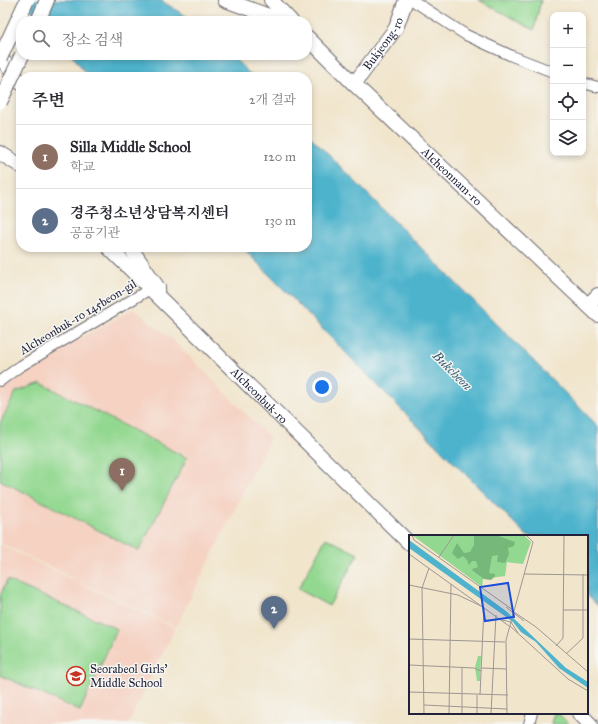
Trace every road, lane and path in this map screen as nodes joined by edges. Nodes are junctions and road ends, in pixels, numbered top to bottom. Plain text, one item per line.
1 (27, 0) edge
2 (48, 0) edge
3 (225, 0) edge
4 (270, 0) edge
5 (406, 0) edge
6 (412, 0) edge
7 (20, 16) edge
8 (40, 16) edge
9 (269, 16) edge
10 (287, 16) edge
11 (16, 24) edge
12 (312, 42) edge
13 (0, 58) edge
14 (20, 60) edge
15 (550, 71) edge
16 (16, 77) edge
17 (354, 84) junction
18 (586, 84) edge
19 (598, 87) edge
20 (0, 102) edge
21 (0, 152) edge
22 (16, 163) edge
23 (113, 252) edge
24 (133, 252) edge
25 (150, 289) junction
26 (598, 295) edge
27 (588, 305) junction
28 (176, 315) junction
29 (598, 315) edge
30 (0, 381) edge
31 (409, 543) edge
32 (532, 714) edge
33 (580, 714) edge
34 (529, 724) edge
35 (590, 724) edge

1 - 7 street, bridge
2 - 8 street
3 - 9 street
4 - 10 street
5 - 17 street, Bukjeong-ro
6 - 15 street
11 - 13 street, bridge
12 - 17 street, Alcheonnam-ro
13 - 16 street
14 - 20 street, bridge
17 - 27 street, Alcheonnam-ro
18 - 19 street
21 - 22 street
23 - 25 street, Alcheonbuk-ro
24 - 28 street
25 - 28 street, Alcheonbuk-ro
25 - 30 street, Alcheonbuk-ro 145beon-gil
26 - 27 street
27 - 29 street, Alcheonnam-ro
28 - 31 street, Alcheonbuk-ro
32 - 34 street
33 - 35 street

